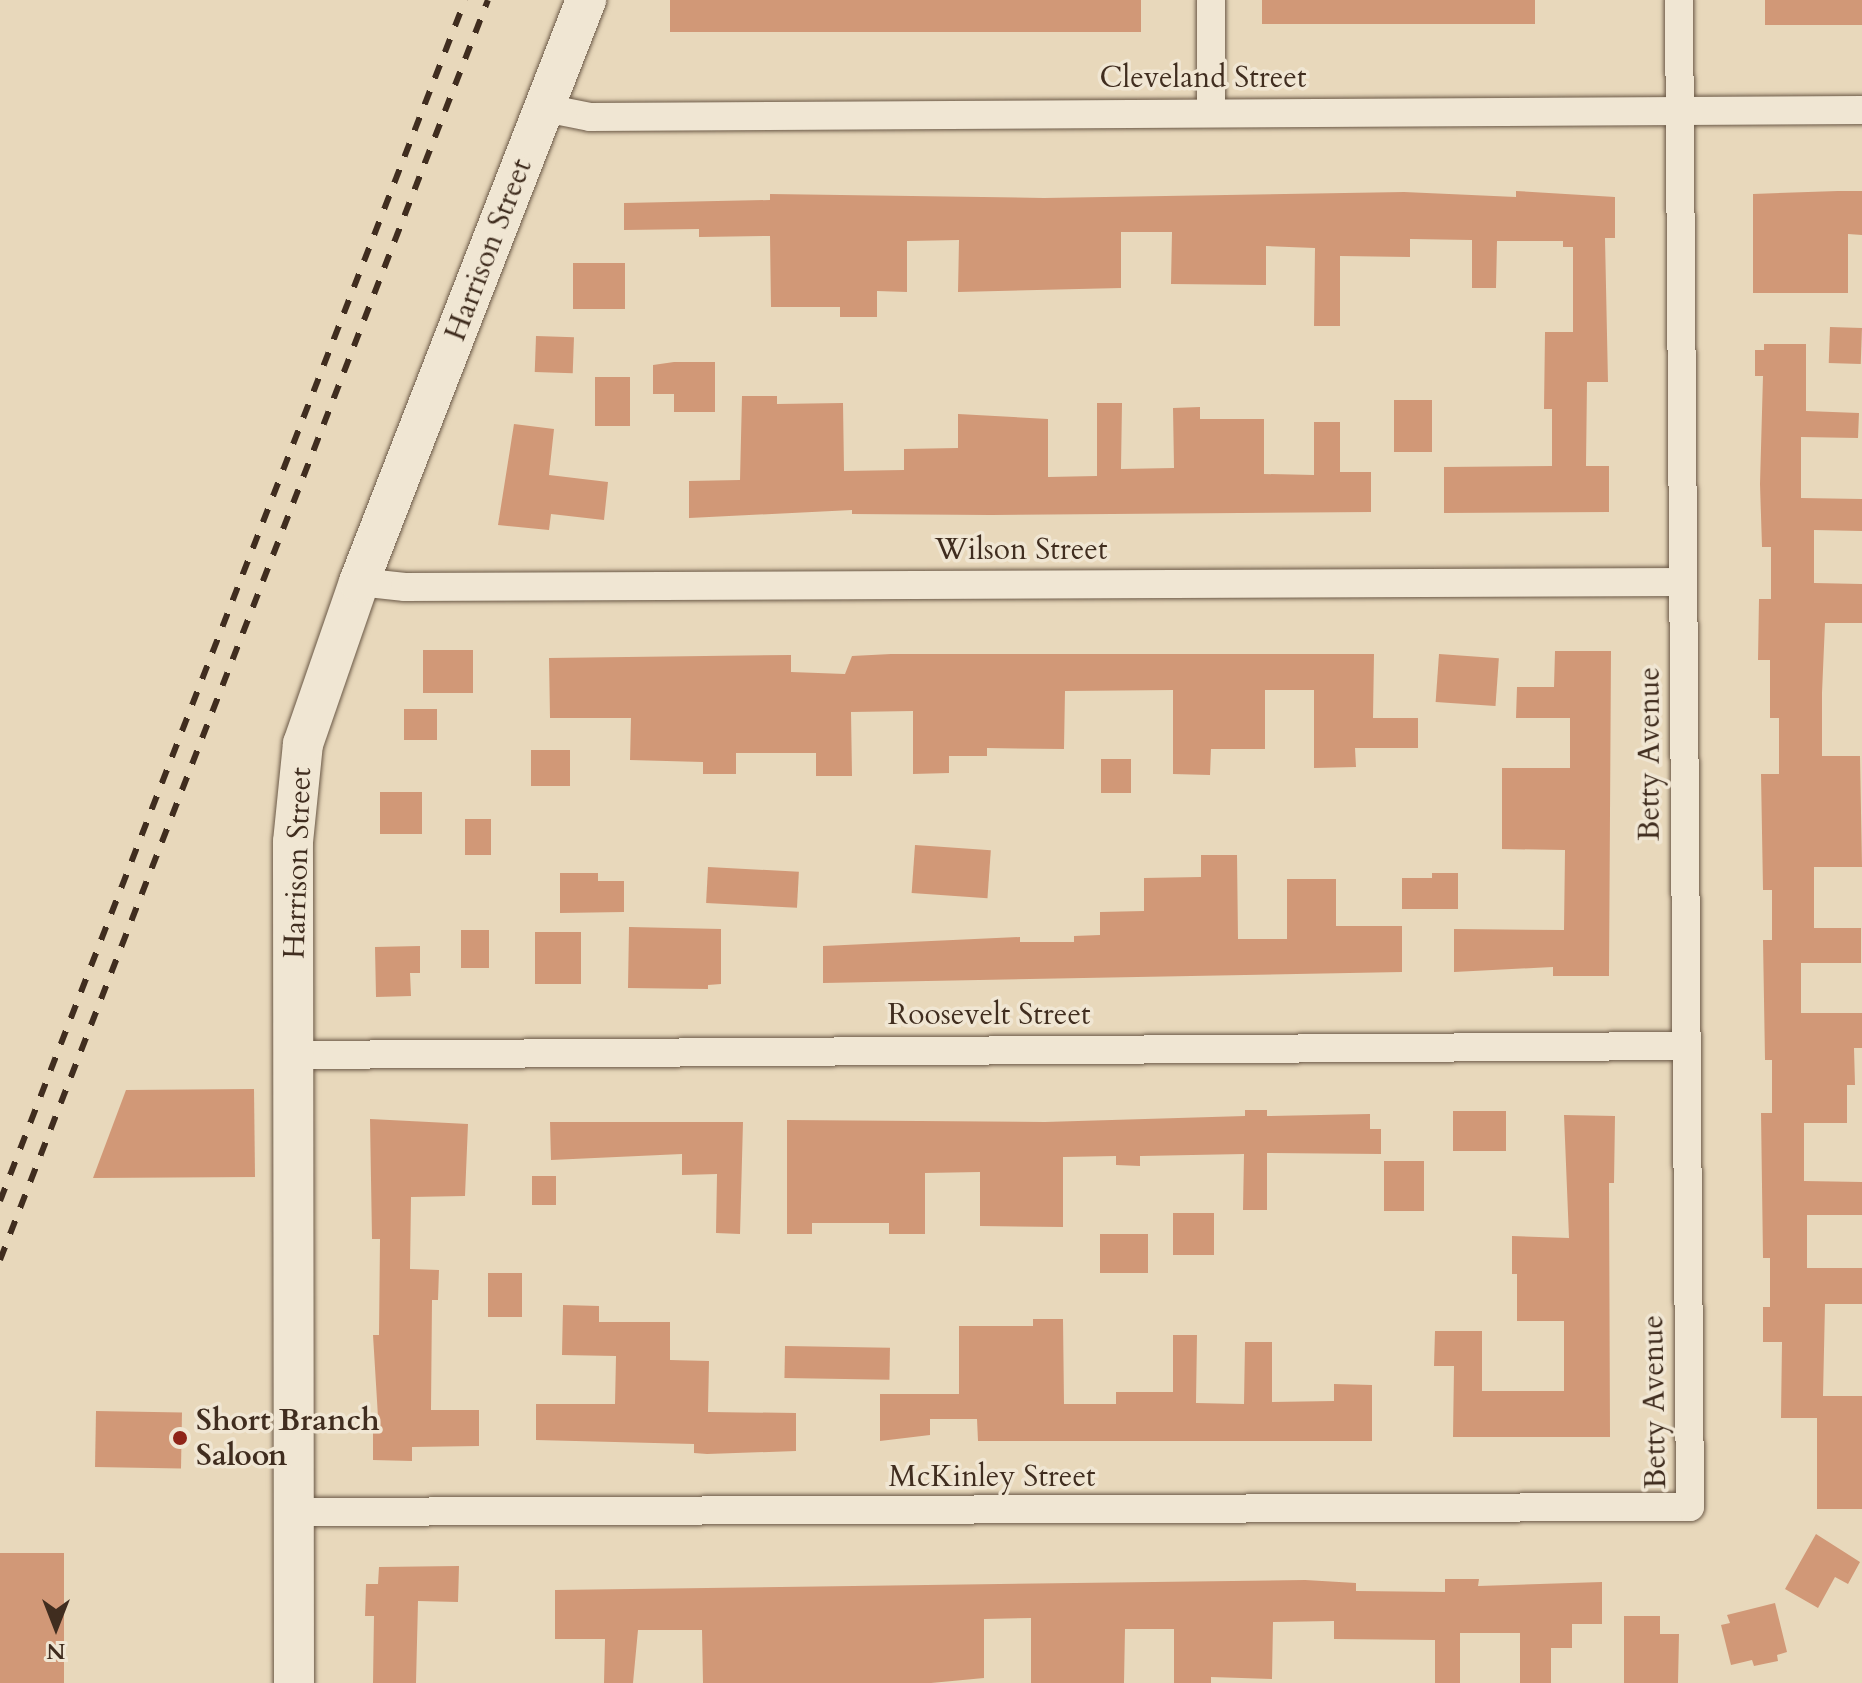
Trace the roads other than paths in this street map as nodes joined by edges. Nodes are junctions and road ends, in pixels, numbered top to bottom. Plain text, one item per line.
1 (586, 0) edge
2 (1211, 0) edge
3 (1679, 0) edge
4 (545, 108) junction
5 (1679, 108) junction
6 (1862, 110) edge
7 (1211, 112) junction
8 (359, 582) junction
9 (1683, 582) junction
10 (1685, 1046) junction
11 (294, 1055) junction
12 (1690, 1507) joint
13 (294, 1512) junction
14 (294, 1683) edge

1 - 4 main road, Harrison Street
2 - 7 street
3 - 5 street, Betty Avenue
4 - 7 street, Cleveland Street
4 - 8 main road, Harrison Street
5 - 6 street, Cleveland Street
5 - 7 street, Cleveland Street
5 - 9 street, Betty Avenue
8 - 9 street, Wilson Street
8 - 11 main road, Harrison Street
9 - 10 street, Betty Avenue
10 - 11 street, Roosevelt Street
10 - 12 street, Betty Avenue
11 - 13 main road, Harrison Street
12 - 13 street, McKinley Street
13 - 14 main road, Harrison Street

